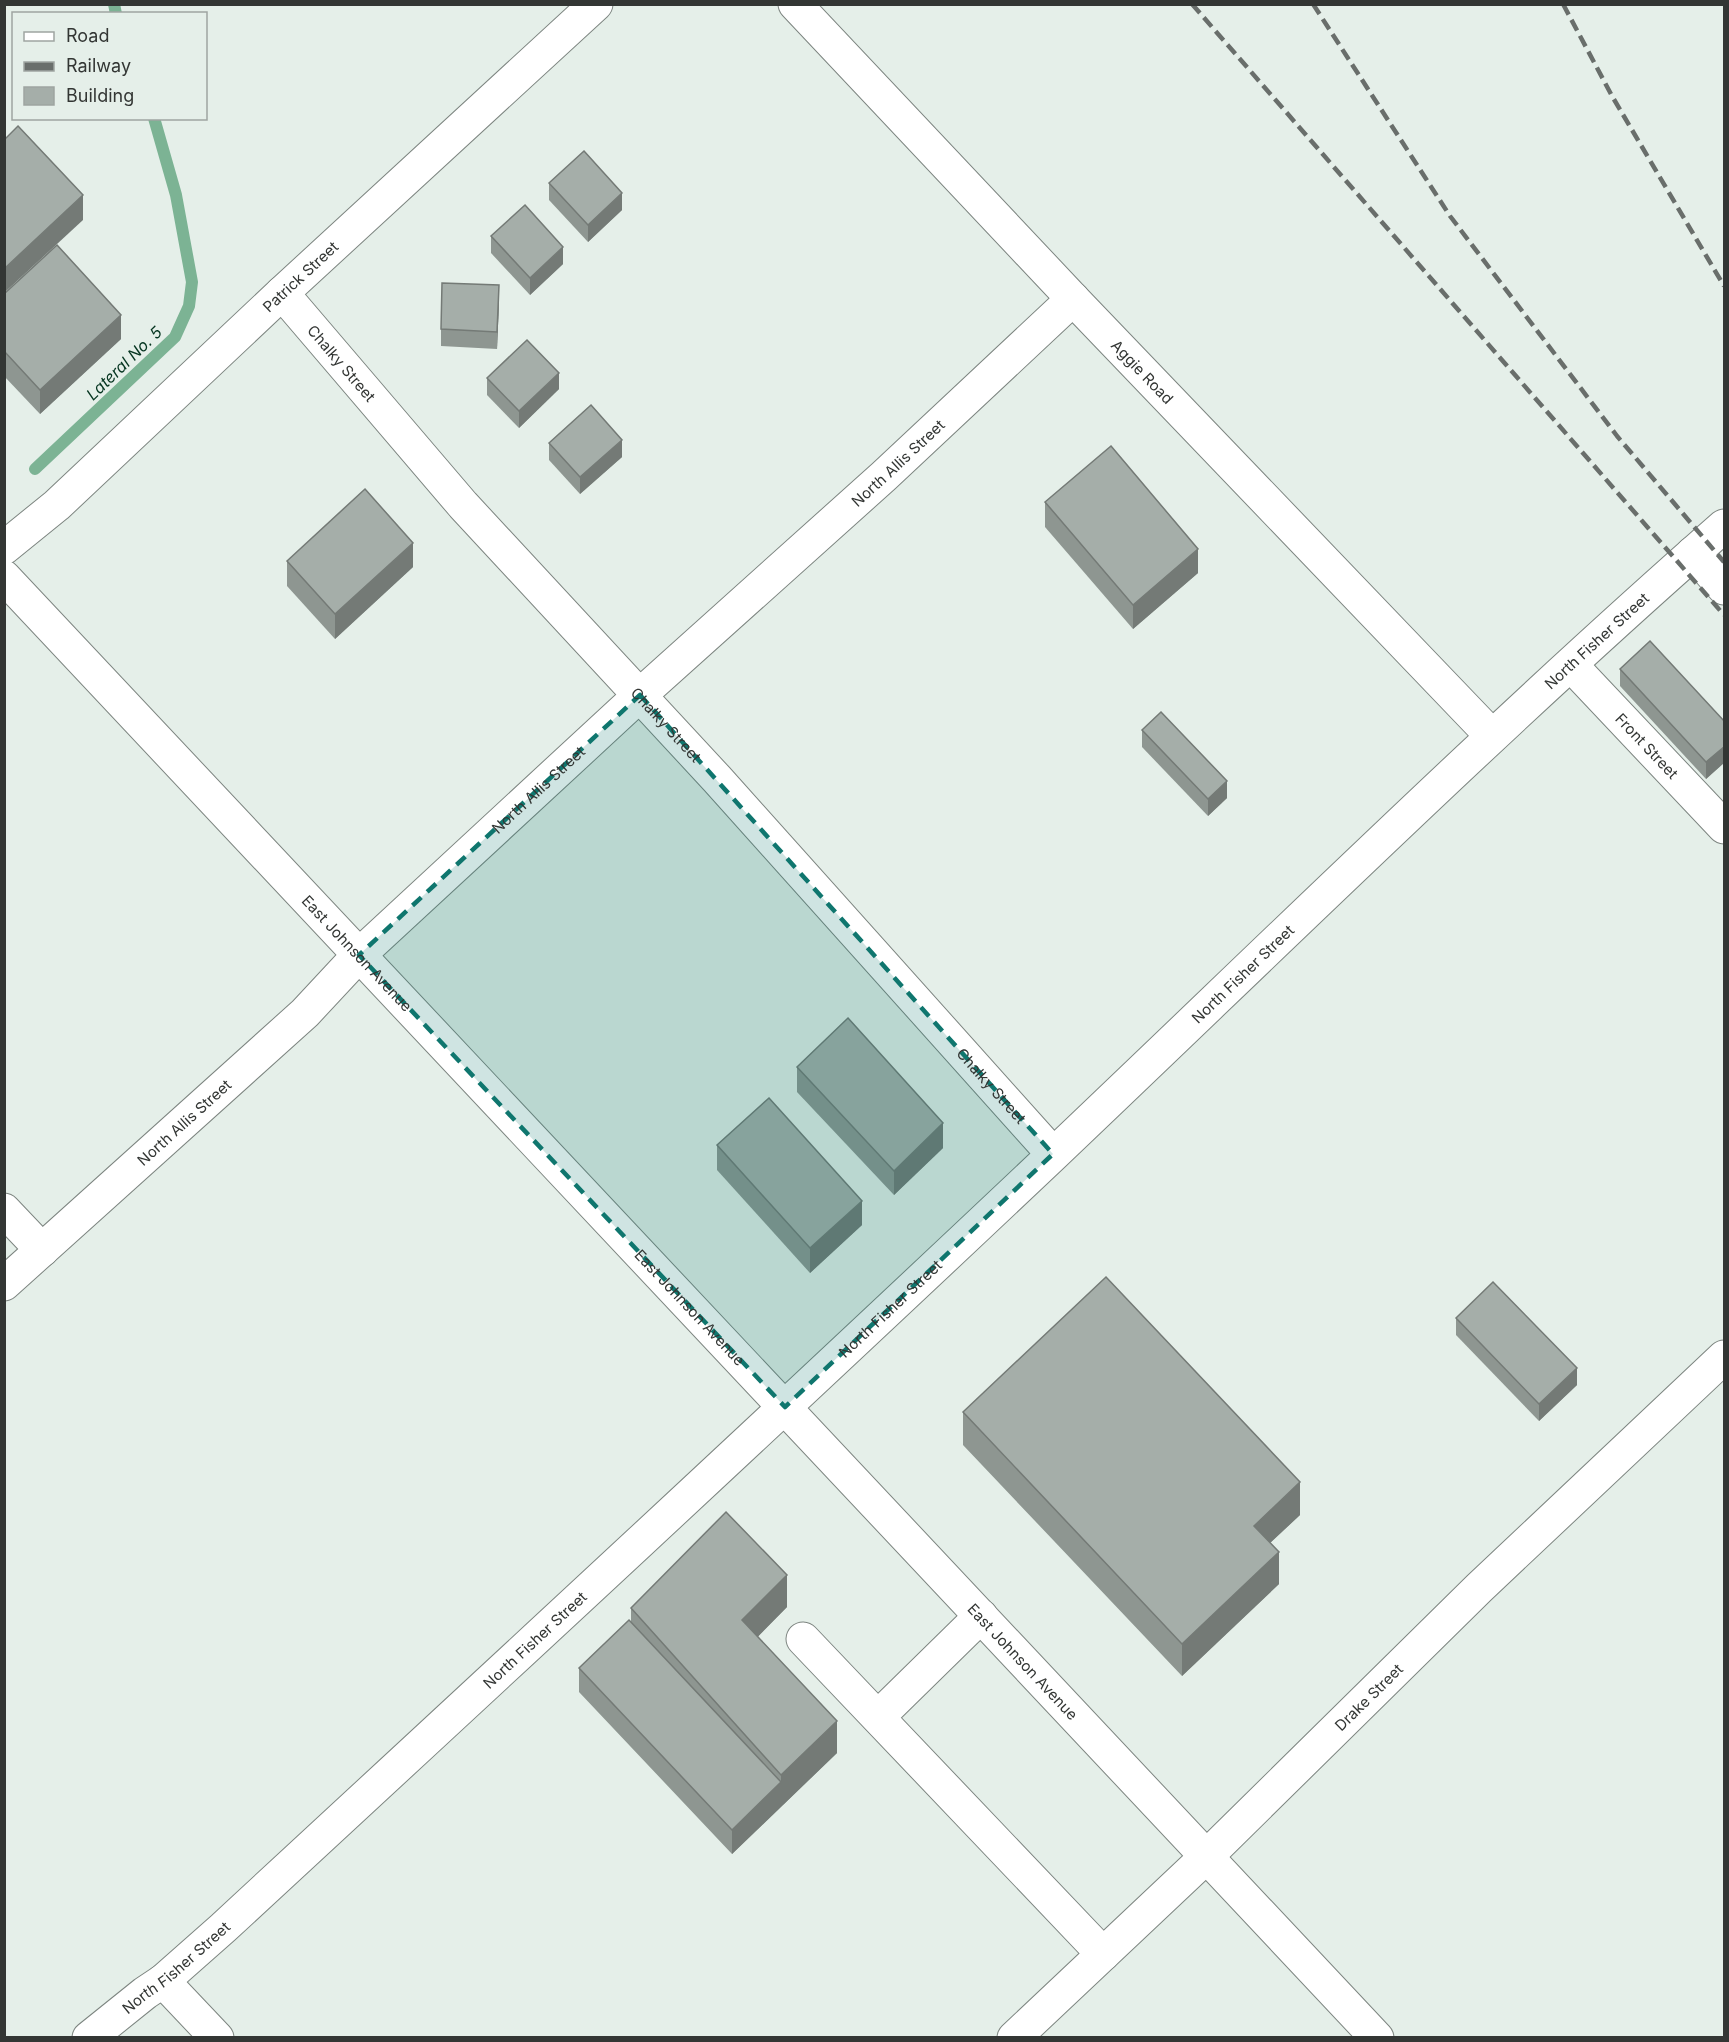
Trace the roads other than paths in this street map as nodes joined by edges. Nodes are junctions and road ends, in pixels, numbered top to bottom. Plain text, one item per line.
1 (596, 4) edge
2 (795, 4) edge
3 (282, 293) junction
4 (1073, 299) junction
5 (1725, 526) edge
6 (4, 548) edge
7 (1687, 559) junction
8 (4, 577) edge
9 (1725, 588) edge
10 (1571, 665) junction
11 (640, 695) junction
12 (1492, 736) junction
13 (1725, 827) edge
14 (359, 955) junction
15 (1053, 1154) junction
16 (4, 1209) edge
17 (42, 1250) junction
18 (4, 1284) edge
19 (1725, 1357) edge
20 (785, 1407) junction
21 (981, 1616) junction
22 (803, 1639) dead end
23 (878, 1717) junction
24 (1206, 1857) junction
25 (1103, 1954) junction
26 (163, 1981) junction
27 (89, 2037) edge
28 (217, 2037) edge
29 (1014, 2037) edge
30 (1377, 2037) edge

1 - 3 street, Patrick Street
2 - 4 street, Aggie Road
3 - 6 street, Patrick Street
3 - 11 street, Chalky Street
4 - 11 street, North Allis Street
4 - 12 street, Aggie Road
5 - 7 street, North Fisher Street
7 - 9 street
7 - 10 street, North Fisher Street
8 - 14 street, East Johnson Avenue
10 - 12 street, North Fisher Street
10 - 13 street, Front Street
11 - 14 street, North Allis Street
11 - 15 street, Chalky Street
12 - 15 street, North Fisher Street
14 - 17 street, North Allis Street
14 - 20 street, East Johnson Avenue
15 - 20 street, North Fisher Street
16 - 17 street
17 - 18 street, North Allis Street
19 - 24 street, Drake Street
20 - 21 street, East Johnson Avenue
20 - 26 street, North Fisher Street
21 - 23 street
21 - 24 street, East Johnson Avenue
22 - 23 street
23 - 25 street
24 - 25 street, Drake Street
24 - 30 street, East Johnson Avenue
25 - 29 street, Drake Street
26 - 27 street, North Fisher Street
26 - 28 street

